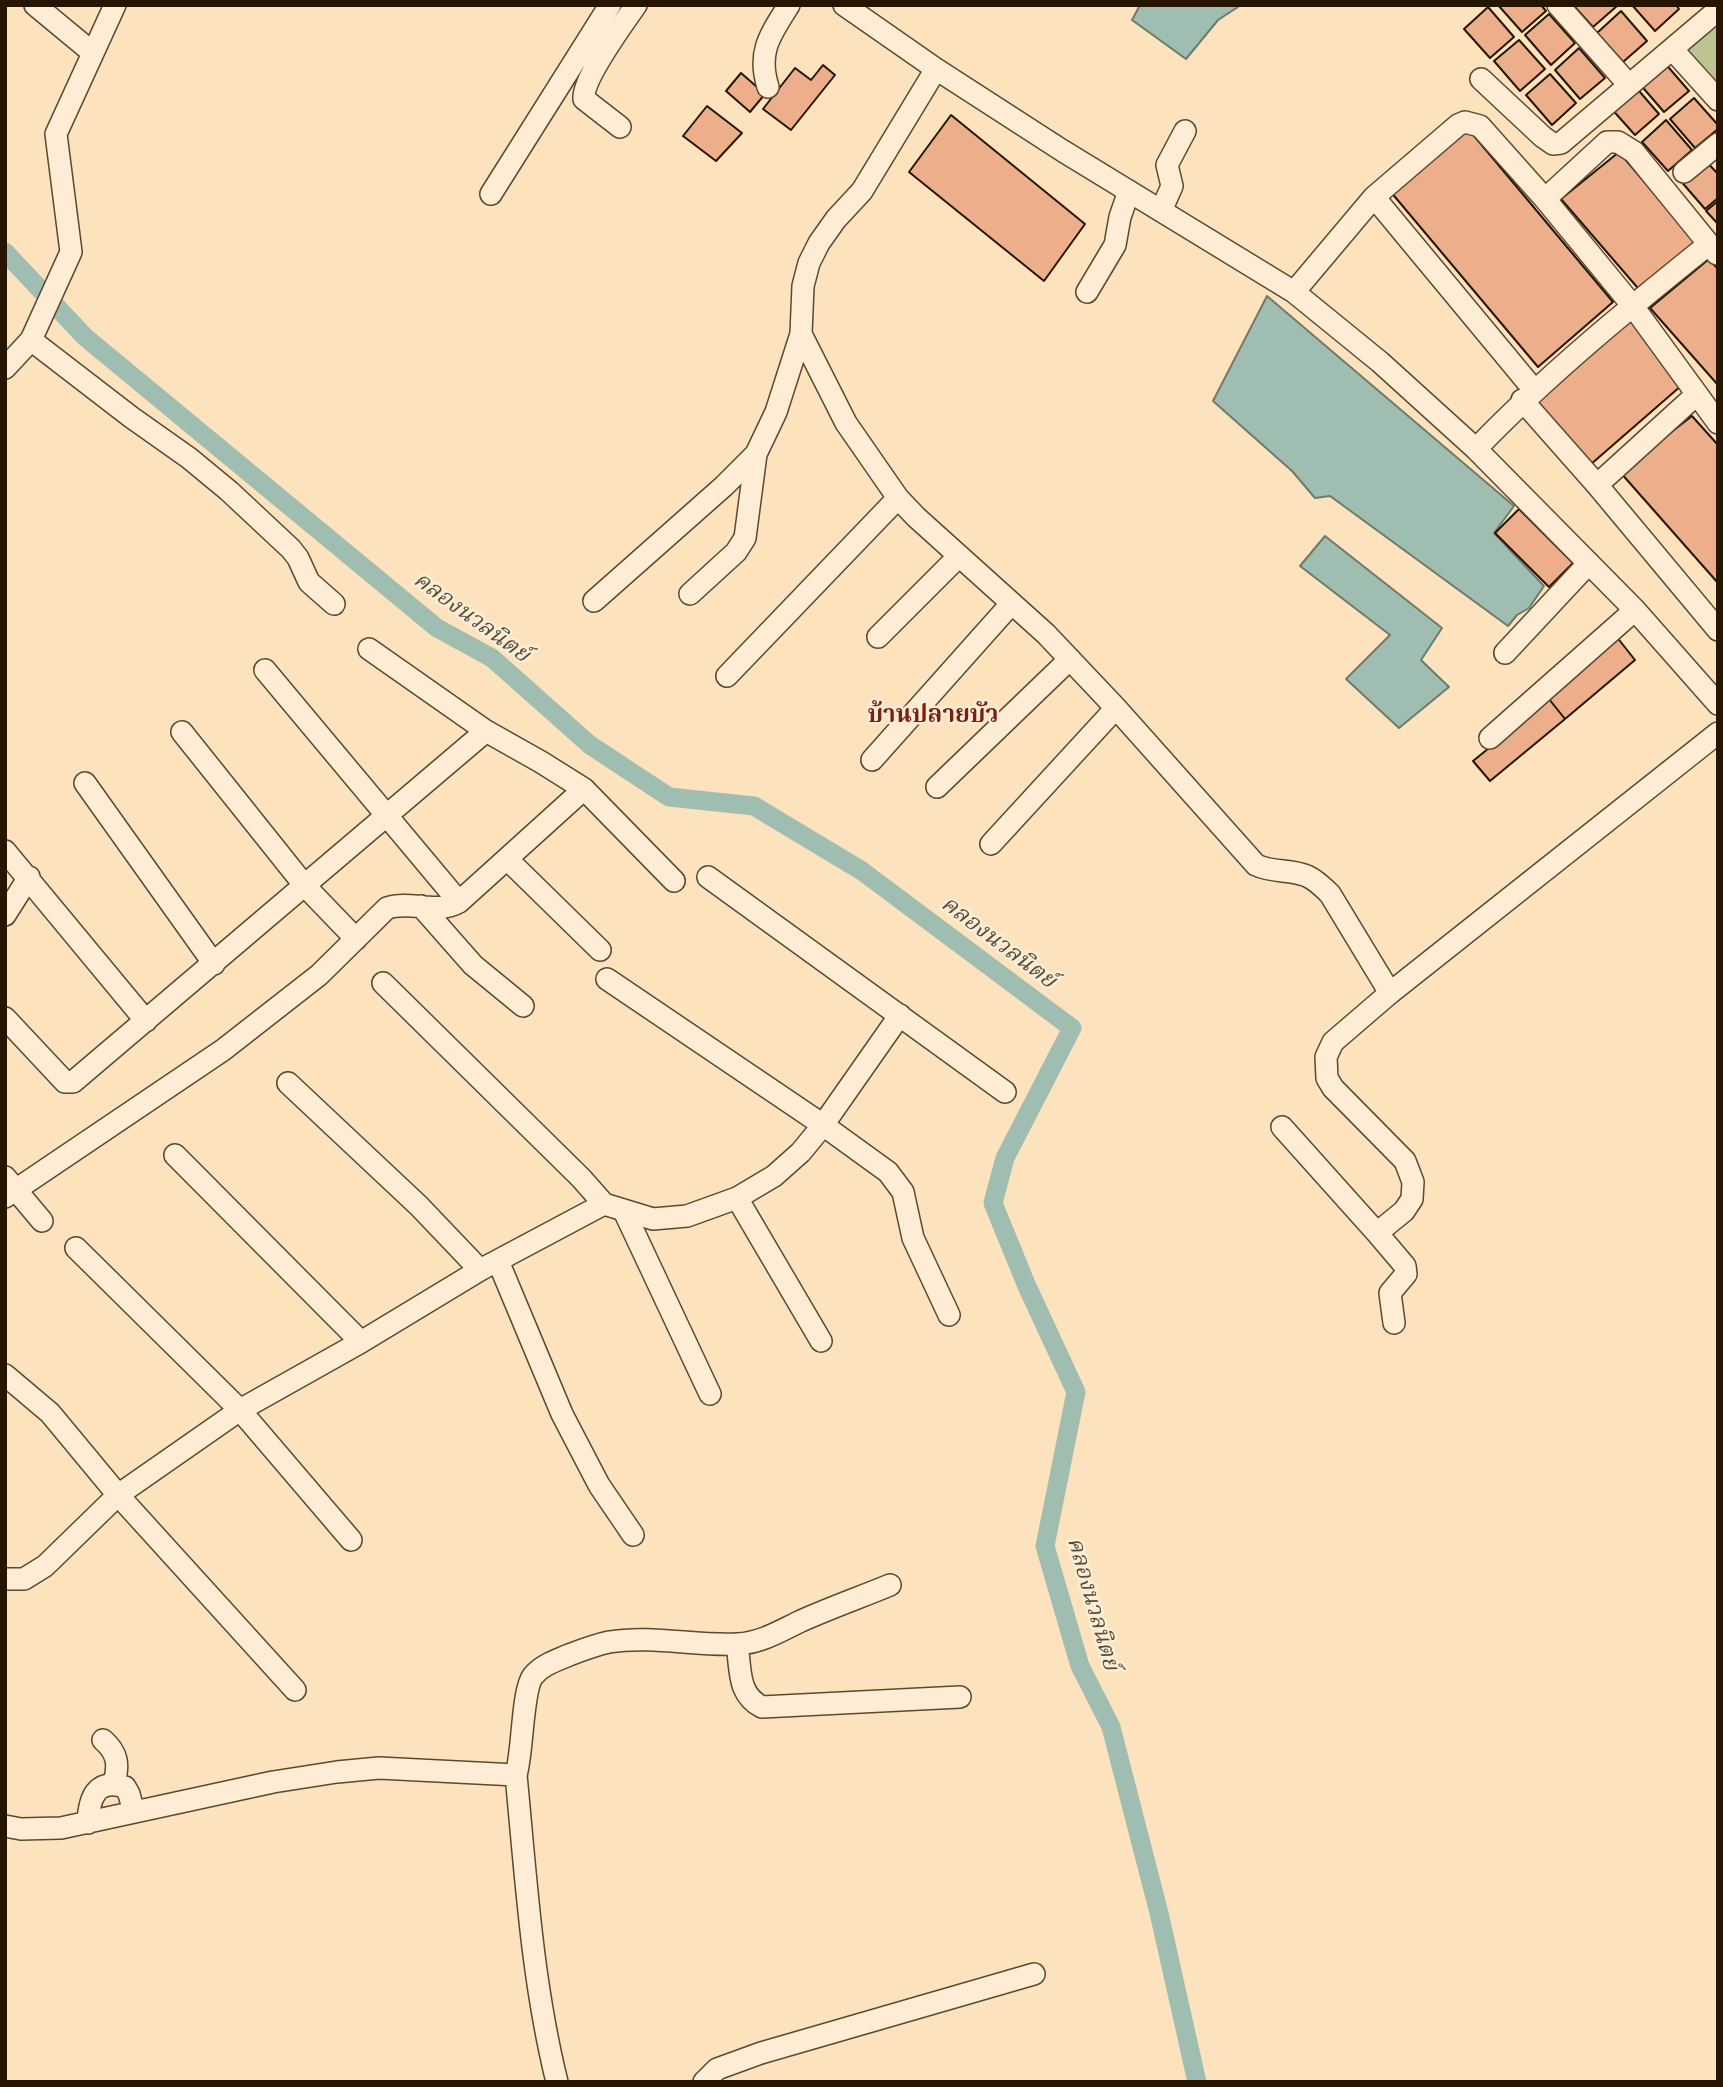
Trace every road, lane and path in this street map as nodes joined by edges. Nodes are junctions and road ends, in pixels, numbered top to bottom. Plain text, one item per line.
1 (35, 5) edge
2 (115, 5) edge
3 (611, 5) edge
4 (636, 5) edge
5 (789, 5) edge
6 (844, 5) edge
7 (1558, 5) edge
8 (1707, 11) edge
9 (1672, 49) junction
10 (93, 53) junction
11 (936, 69) junction
12 (1481, 79) dead end
13 (1629, 85) junction
14 (768, 88) dead end
15 (1718, 100) edge
16 (620, 127) dead end
17 (1185, 131) dead end
18 (1718, 144) edge
19 (1684, 173) dead end
20 (1129, 191) junction
21 (491, 194) dead end
22 (1374, 197) junction
23 (1545, 199) junction
24 (1161, 211) junction
25 (1713, 250) edge
26 (1087, 292) dead end
27 (1294, 292) junction
28 (1632, 305) junction
29 (35, 332) junction
30 (800, 334) junction
31 (5, 368) edge
32 (1528, 395) junction
33 (1696, 395) junction
34 (1718, 422) edge
35 (1476, 449) junction
36 (756, 454) junction
37 (1597, 485) junction
38 (898, 498) junction
39 (959, 556) junction
40 (1589, 563) junction
41 (690, 594) dead end
42 (594, 601) dead end
43 (334, 604) dead end
44 (1012, 604) junction
45 (1635, 610) junction
46 (1718, 630) edge
47 (878, 637) dead end
48 (369, 649) dead end
49 (1505, 653) dead end
50 (1070, 659) junction
51 (265, 670) dead end
52 (727, 676) dead end
53 (1718, 704) edge
54 (1116, 708) junction
55 (182, 732) dead end
56 (486, 732) junction
57 (1718, 733) edge
58 (1490, 738) dead end
59 (872, 760) dead end
60 (85, 783) dead end
61 (937, 787) dead end
62 (584, 789) junction
63 (388, 815) junction
64 (991, 844) dead end
65 (5, 851) edge
66 (507, 859) junction
67 (29, 877) junction
68 (708, 877) dead end
69 (674, 881) dead end
70 (306, 886) junction
71 (459, 902) junction
72 (421, 906) junction
73 (5, 915) edge
74 (356, 939) junction
75 (600, 950) dead end
76 (214, 964) junction
77 (607, 979) dead end
78 (383, 983) dead end
79 (1390, 993) junction
80 (523, 1006) dead end
81 (900, 1015) junction
82 (146, 1021) junction
83 (8, 1026) edge
84 (288, 1083) dead end
85 (1005, 1092) dead end
86 (823, 1125) junction
87 (1282, 1127) dead end
88 (175, 1155) dead end
89 (9, 1188) edge
90 (737, 1198) junction
91 (614, 1207) junction
92 (42, 1221) dead end
93 (1377, 1233) junction
94 (76, 1248) dead end
95 (489, 1265) junction
96 (949, 1315) dead end
97 (1394, 1323) dead end
98 (821, 1340) dead end
99 (360, 1342) junction
100 (5, 1375) edge
101 (710, 1394) dead end
102 (240, 1409) junction
103 (118, 1495) junction
104 (633, 1535) dead end
105 (351, 1540) dead end
106 (5, 1579) edge
107 (890, 1585) dead end
108 (737, 1644) junction
109 (295, 1690) dead end
110 (960, 1697) dead end
111 (103, 1740) dead end
112 (516, 1775) junction
113 (114, 1783) junction
114 (134, 1812) junction
115 (88, 1823) junction
116 (5, 1826) edge
117 (1034, 1974) dead end
118 (557, 2082) edge
119 (704, 2082) edge

1 - 10 street
2 - 10 street
3 - 21 street
4 - 16 street
5 - 14 street
6 - 11 street
7 - 13 street
8 - 9 street
9 - 13 street
9 - 15 street
10 - 29 street
11 - 20 street
11 - 30 street
12 - 13 street
17 - 24 street
18 - 19 street
20 - 24 street
20 - 26 street
22 - 23 street
22 - 27 street
22 - 32 street
23 - 25 street
23 - 28 street
24 - 27 street
25 - 28 street
27 - 35 street
28 - 32 street
28 - 33 street
29 - 31 street
29 - 43 street
30 - 36 street
30 - 38 street
32 - 35 street
32 - 37 street
33 - 34 street
33 - 37 street
35 - 40 street
36 - 41 street
36 - 42 street
37 - 46 street
38 - 39 street
38 - 52 street
39 - 44 street
39 - 47 street
40 - 45 street
40 - 49 street
44 - 50 street
44 - 59 street
45 - 53 street
45 - 58 street
48 - 56 street
50 - 54 street
50 - 61 street
51 - 63 street
54 - 64 street
54 - 79 street
55 - 70 street
56 - 62 street
56 - 63 street
57 - 79 street
60 - 76 street
62 - 66 street
62 - 69 street
63 - 70 street
63 - 71 street
65 - 67 street
66 - 71 street
66 - 75 street
67 - 73 street
67 - 82 street
68 - 81 street
70 - 74 street
70 - 76 street
71 - 72 street
72 - 74 street
72 - 80 street
74 - 89 street
76 - 82 street
77 - 86 street
78 - 91 street
79 - 93 street
81 - 85 street
81 - 86 street
82 - 83 street
84 - 95 street
86 - 90 street
86 - 96 street
87 - 93 street
88 - 99 street
89 - 92 street
90 - 91 street
90 - 98 street
91 - 95 street
91 - 101 street
93 - 97 street
94 - 102 street
95 - 99 street
95 - 104 street
99 - 102 street
100 - 103 street
102 - 103 street
102 - 105 street
103 - 106 street
103 - 109 street
107 - 108 street
108 - 110 street
108 - 112 street
111 - 113 street
112 - 114 street
112 - 118 street
113 - 114 street
113 - 115 street
114 - 115 street
115 - 116 street
117 - 119 street

